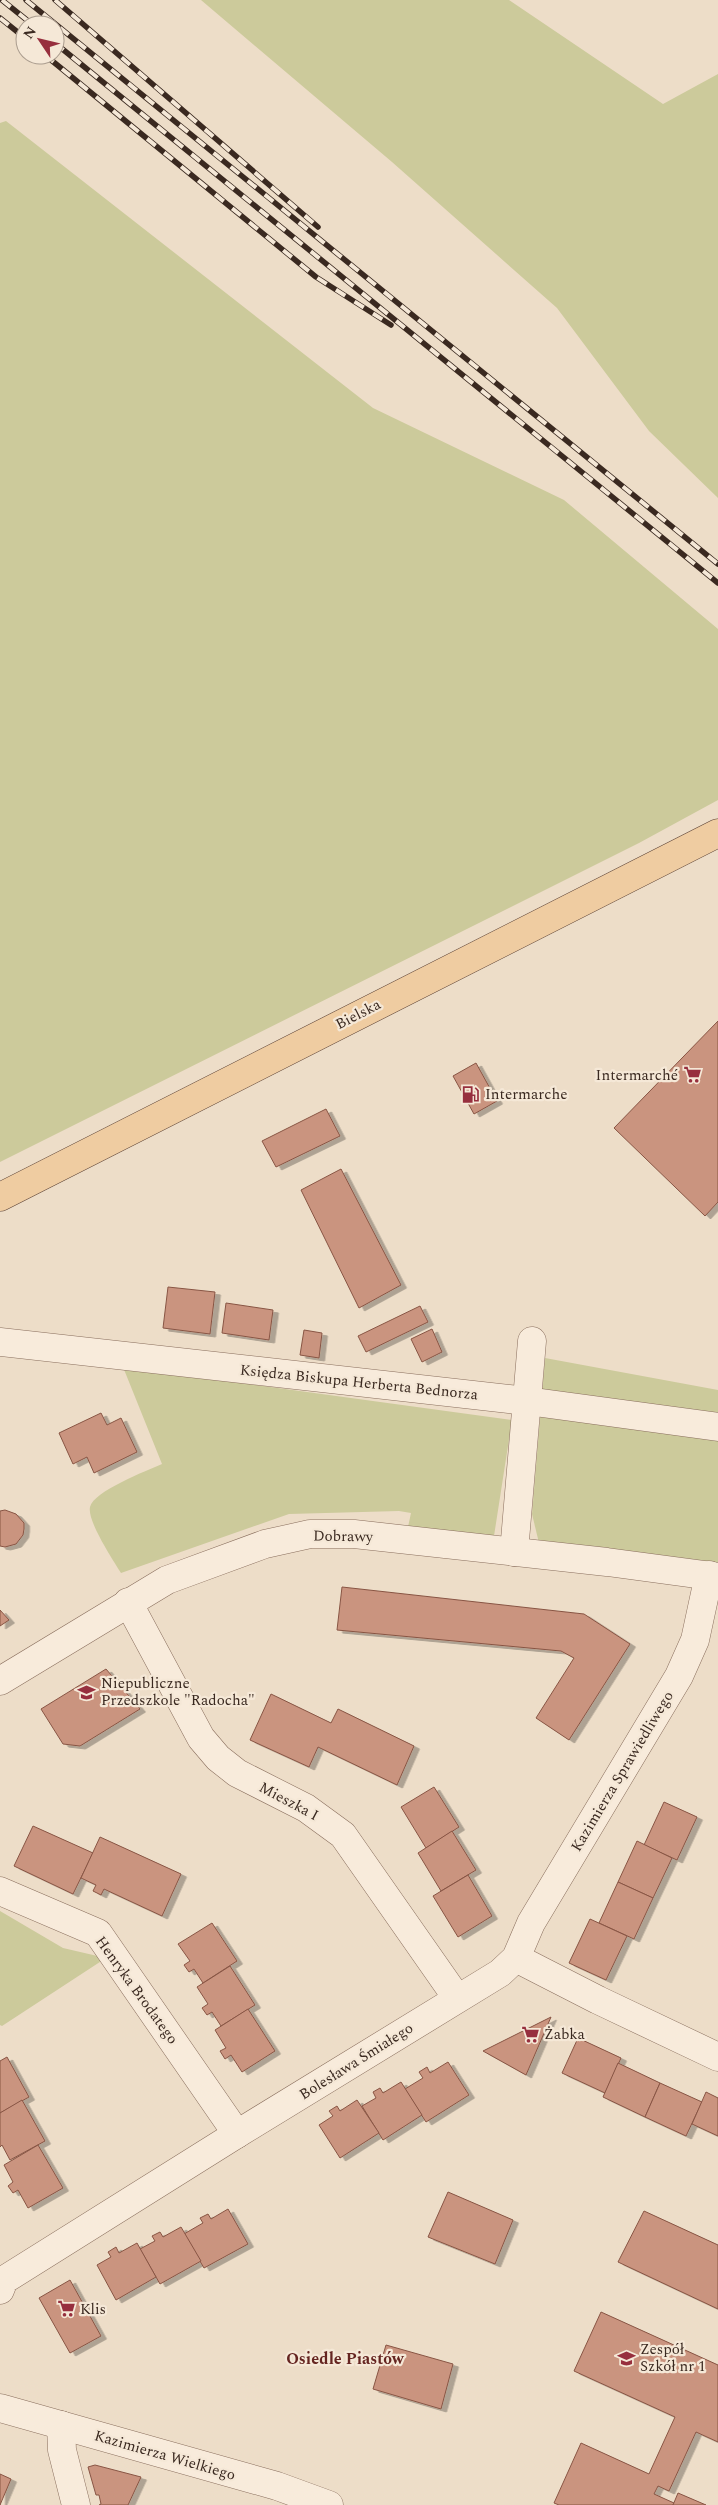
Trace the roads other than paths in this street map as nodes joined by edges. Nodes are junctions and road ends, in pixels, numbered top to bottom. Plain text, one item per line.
1 (718, 832) edge
2 (0, 1197) edge
3 (532, 1341) dead end
4 (0, 1342) edge
5 (527, 1401) junction
6 (718, 1427) edge
7 (514, 1552) junction
8 (714, 1576) edge
9 (128, 1602) junction
10 (0, 1681) edge
11 (0, 1891) edge
12 (516, 1958) junction
13 (458, 1998) junction
14 (718, 2057) edge
15 (237, 2134) junction
16 (1, 2282) edge
17 (0, 2408) edge
18 (61, 2425) junction
19 (76, 2505) edge
20 (329, 2505) edge

1 - 2 main road, Bielska
3 - 5 street
4 - 5 street, Księdza Biskupa Herberta Bednorza
5 - 6 street, Księdza Biskupa Herberta Bednorza
5 - 7 street
7 - 8 street, Dobrawy
7 - 9 street, Dobrawy
8 - 12 street, Kazimierza Sprawiedliwego
9 - 10 street, Dobrawy
9 - 13 street, Mieszka I
11 - 15 street, Henryka Brodatego
12 - 13 street, Bolesława Śmiałego
12 - 14 street
13 - 15 street, Bolesława Śmiałego
15 - 16 street, Bolesława Śmiałego
17 - 18 street, Kazimierza Wielkiego
18 - 19 street
18 - 20 street, Kazimierza Wielkiego

